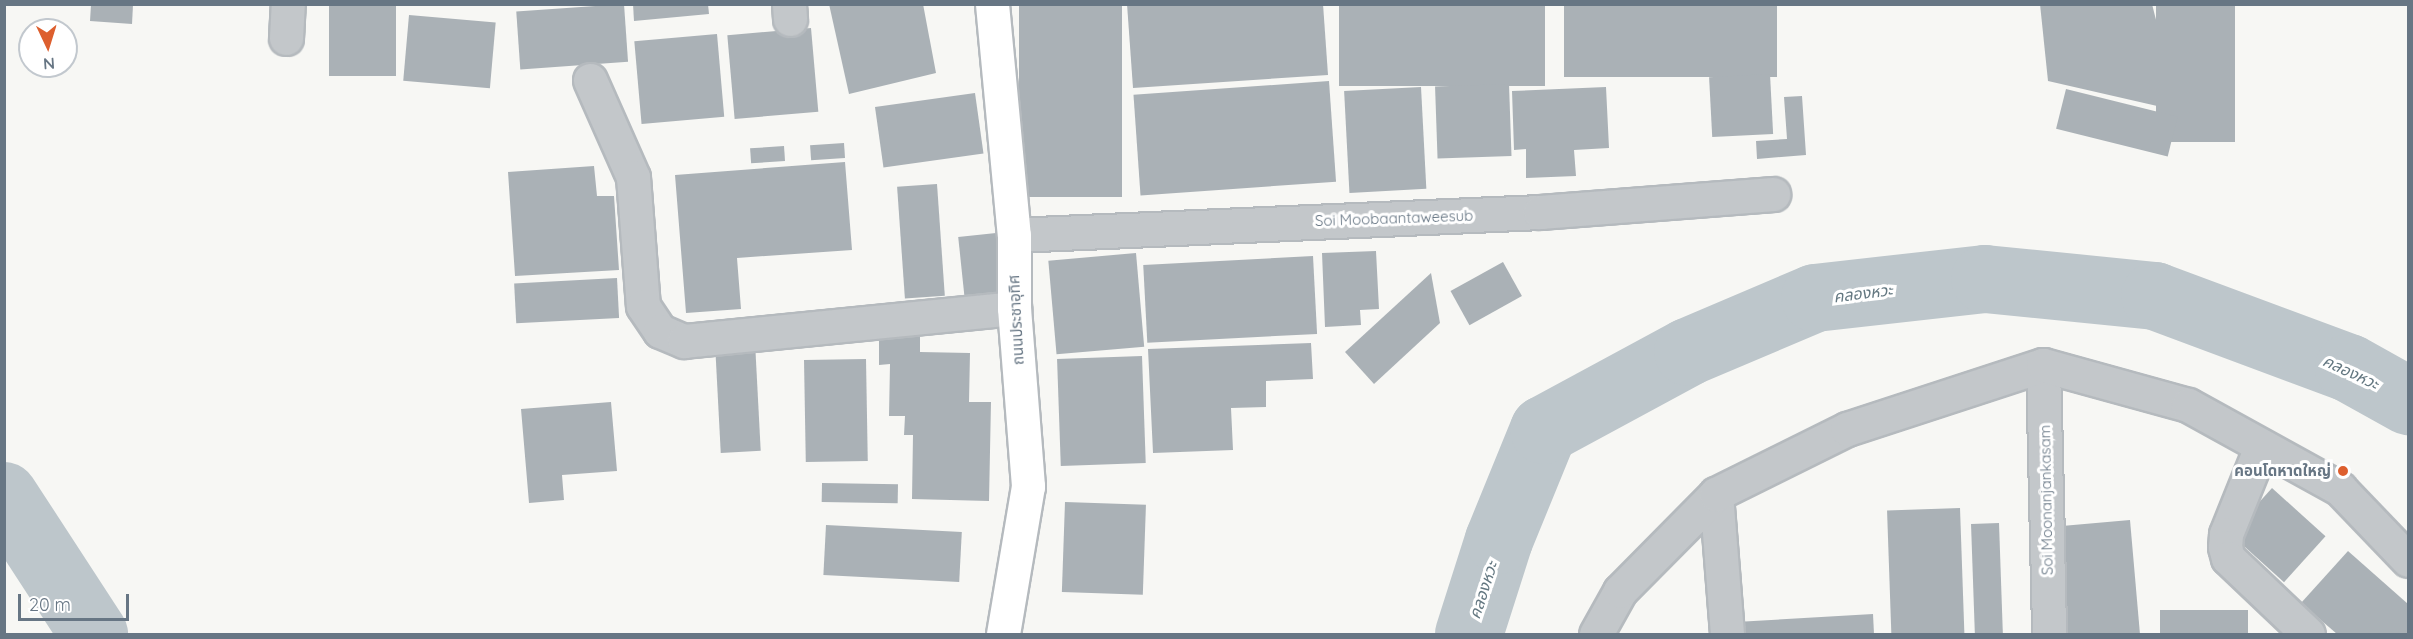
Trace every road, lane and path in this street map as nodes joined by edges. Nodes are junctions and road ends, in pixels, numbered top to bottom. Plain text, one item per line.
1 (288, 4) edge
2 (992, 4) edge
3 (286, 38) dead end
4 (590, 80) dead end
5 (1773, 194) dead end
6 (1014, 235) junction
7 (1014, 308) junction
8 (2043, 365) junction
9 (2261, 447) junction
10 (1716, 494) junction
11 (2409, 560) edge
12 (1003, 634) edge
13 (1596, 634) edge
14 (1727, 634) edge
15 (2049, 634) edge
16 (2308, 634) edge

1 - 3 street
2 - 6 street, ถนนประชาอุทิศ
4 - 7 street
5 - 6 street, Soi Moobaantaweesub
6 - 7 street, ถนนประชาอุทิศ
7 - 12 street, ถนนประชาอุทิศ
8 - 9 street
8 - 10 street
8 - 15 street, Soi Moonanjankasam
9 - 11 street
9 - 16 street
10 - 13 street
10 - 14 street

